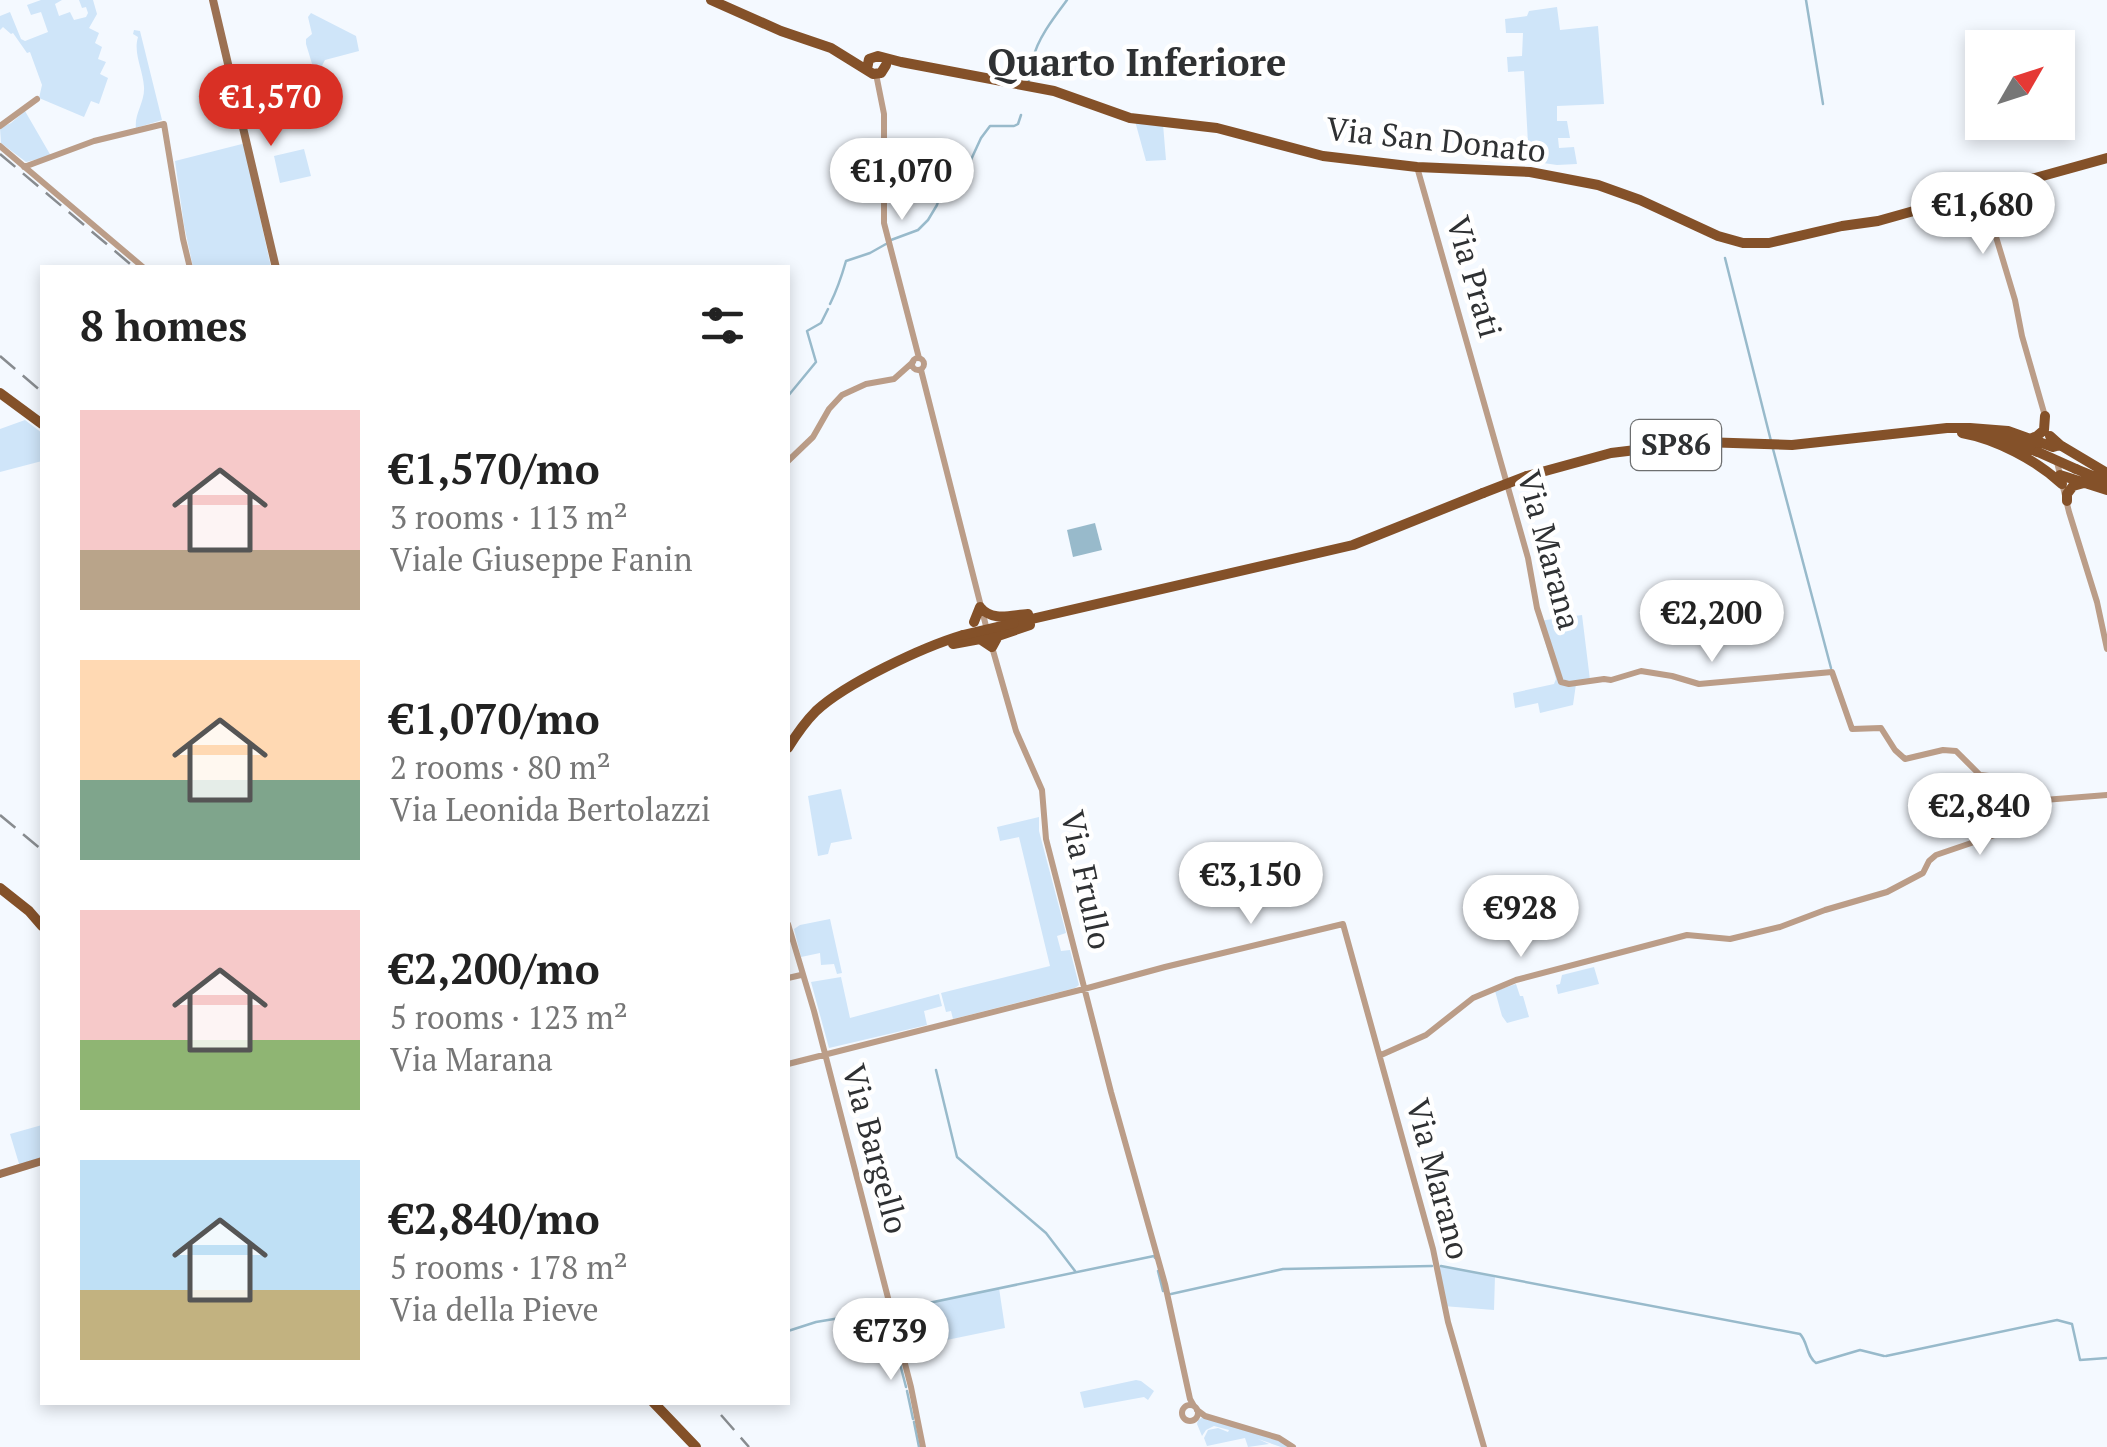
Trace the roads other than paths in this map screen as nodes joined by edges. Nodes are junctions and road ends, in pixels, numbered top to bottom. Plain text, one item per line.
1 (215, 0) edge
2 (711, 0) edge
3 (877, 66) junction
4 (37, 99) dead end
5 (0, 126) edge
6 (0, 146) edge
7 (2107, 158) edge
8 (24, 166) junction
9 (1417, 167) junction
10 (1983, 194) junction
11 (140, 265) edge
12 (189, 265) edge
13 (277, 265) edge
14 (916, 366) junction
15 (0, 395) edge
16 (1482, 401) joint
17 (2044, 416) junction
18 (40, 425) edge
19 (1953, 428) junction
20 (1936, 430) junction
21 (2030, 439) junction
22 (2055, 443) junction
23 (790, 459) edge
24 (2107, 473) edge
25 (2058, 476) junction
26 (2107, 482) edge
27 (2086, 484) junction
28 (2107, 490) edge
29 (2067, 501) junction
30 (980, 608) joint
31 (1064, 612) junction
32 (987, 631) junction
33 (2107, 649) edge
34 (904, 659) junction
35 (790, 745) edge
36 (2107, 795) edge
37 (2044, 800) junction
38 (0, 888) edge
39 (40, 924) edge
40 (790, 932) edge
41 (801, 975) junction
42 (790, 978) edge
43 (1084, 990) junction
44 (825, 1055) junction
45 (1381, 1055) junction
46 (790, 1064) edge
47 (40, 1162) edge
48 (0, 1174) edge
49 (657, 1405) edge
50 (696, 1447) edge
51 (923, 1447) edge
52 (1293, 1447) edge
53 (1484, 1447) edge

1 - 13 main road
2 - 3 main road
3 - 9 main road, Via San Donato
3 - 14 street
4 - 5 street
6 - 8 street
7 - 10 main road, Via San Donato
8 - 11 street
8 - 12 street
9 - 10 main road, Via San Donato
9 - 16 street, Via Prati
10 - 17 street
14 - 23 street
14 - 30 street
15 - 18 main road
16 - 37 street, Via Marana
17 - 21 main road
17 - 22 street
19 - 20 main road, SP86
19 - 21 main road
19 - 26 main road, SP86, bridge
20 - 25 main road
20 - 31 main road, SP86, bridge
21 - 22 main road
22 - 24 main road
22 - 25 street
25 - 27 main road
25 - 29 street
27 - 28 main road
27 - 29 main road
29 - 33 street
30 - 32 main road
31 - 32 main road
31 - 32 main road
31 - 34 main road, SP86, bridge
32 - 34 main road
32 - 34 main road
32 - 43 street, Via Frullo
34 - 35 main road, SP86
36 - 37 street
37 - 45 street
38 - 39 main road
40 - 41 street, Via Bargello
41 - 42 street
41 - 44 street, Via Bargello
43 - 44 street
43 - 45 street, Via Marano
43 - 52 street, Via Frullo
44 - 46 street
44 - 51 street, Via Bargello
45 - 53 street, Via Marano
47 - 48 main road
49 - 50 main road

